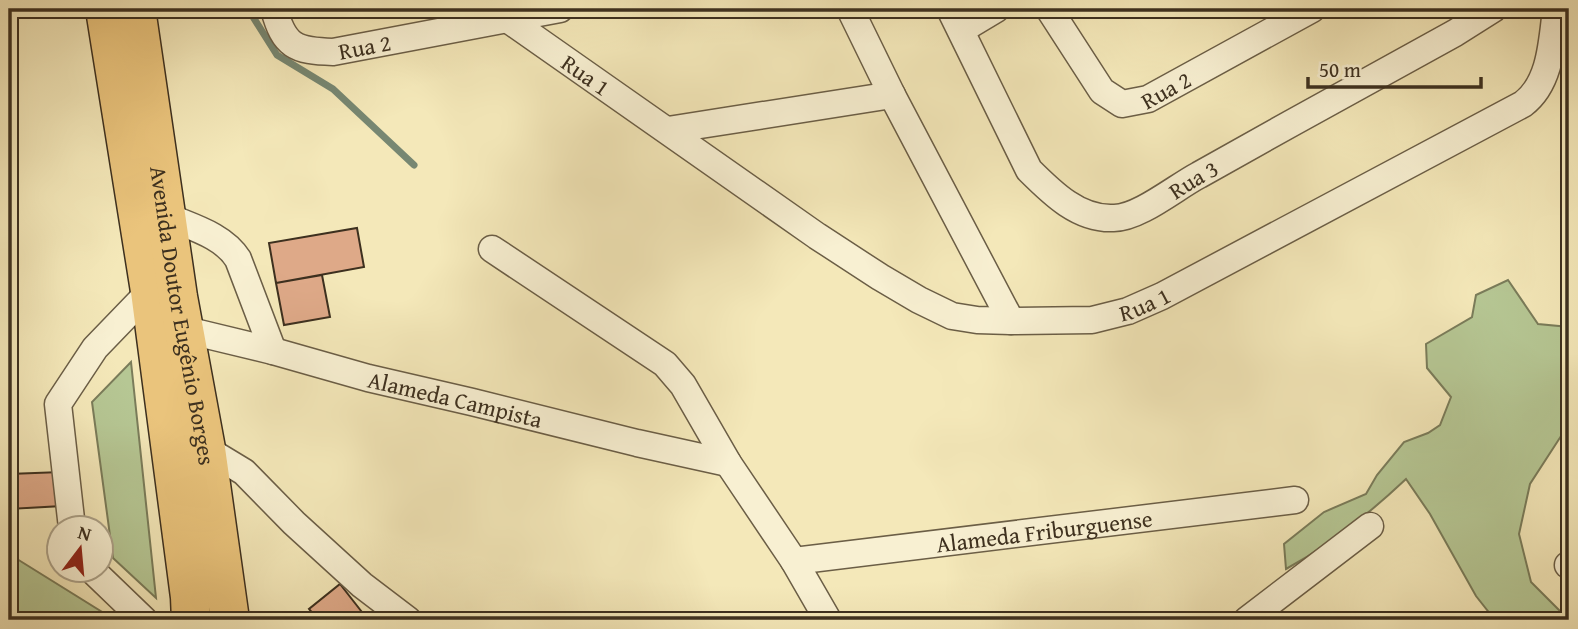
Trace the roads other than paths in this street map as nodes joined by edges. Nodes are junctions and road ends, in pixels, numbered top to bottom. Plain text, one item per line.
1 (105, 9) edge
2 (135, 9) edge
3 (274, 9) edge
4 (560, 9) edge
5 (850, 9) edge
6 (996, 9) edge
7 (1049, 9) edge
8 (1311, 9) edge
9 (1493, 9) edge
10 (1556, 9) edge
11 (506, 18) junction
12 (956, 19) edge
13 (892, 95) junction
14 (668, 130) junction
15 (166, 216) junction
16 (492, 250) dead end
17 (150, 292) junction
18 (1011, 321) junction
19 (186, 331) junction
20 (273, 351) junction
21 (206, 449) junction
22 (728, 463) junction
23 (1295, 500) dead end
24 (71, 514) edge
25 (1370, 526) dead end
26 (794, 561) junction
27 (107, 584) edge
28 (144, 620) edge
29 (191, 620) edge
30 (230, 620) edge
31 (408, 620) edge
32 (828, 620) edge
33 (1247, 620) edge

1 - 17 highway, Avenida Doutor Eugênio Borges
2 - 15 highway, Avenida Doutor Eugênio Borges
3 - 11 street, Rua 2
4 - 11 street, Rua 2
5 - 13 street
6 - 12 street
7 - 8 street, Rua 2
9 - 12 street, Rua 3
10 - 18 street, Rua 1
11 - 14 street, Rua 1
13 - 14 street
13 - 18 street
14 - 18 street, Rua 1
15 - 19 highway, Avenida Doutor Eugênio Borges
15 - 20 street
16 - 22 street
17 - 24 street
17 - 29 highway, Avenida Doutor Eugênio Borges
19 - 20 street, Alameda Campista
19 - 21 highway, Avenida Doutor Eugênio Borges
20 - 22 street, Alameda Campista
21 - 30 highway, Avenida Doutor Eugênio Borges
21 - 31 street
22 - 26 street
23 - 26 street, Alameda Friburguense
25 - 33 street
26 - 32 street
27 - 28 street

